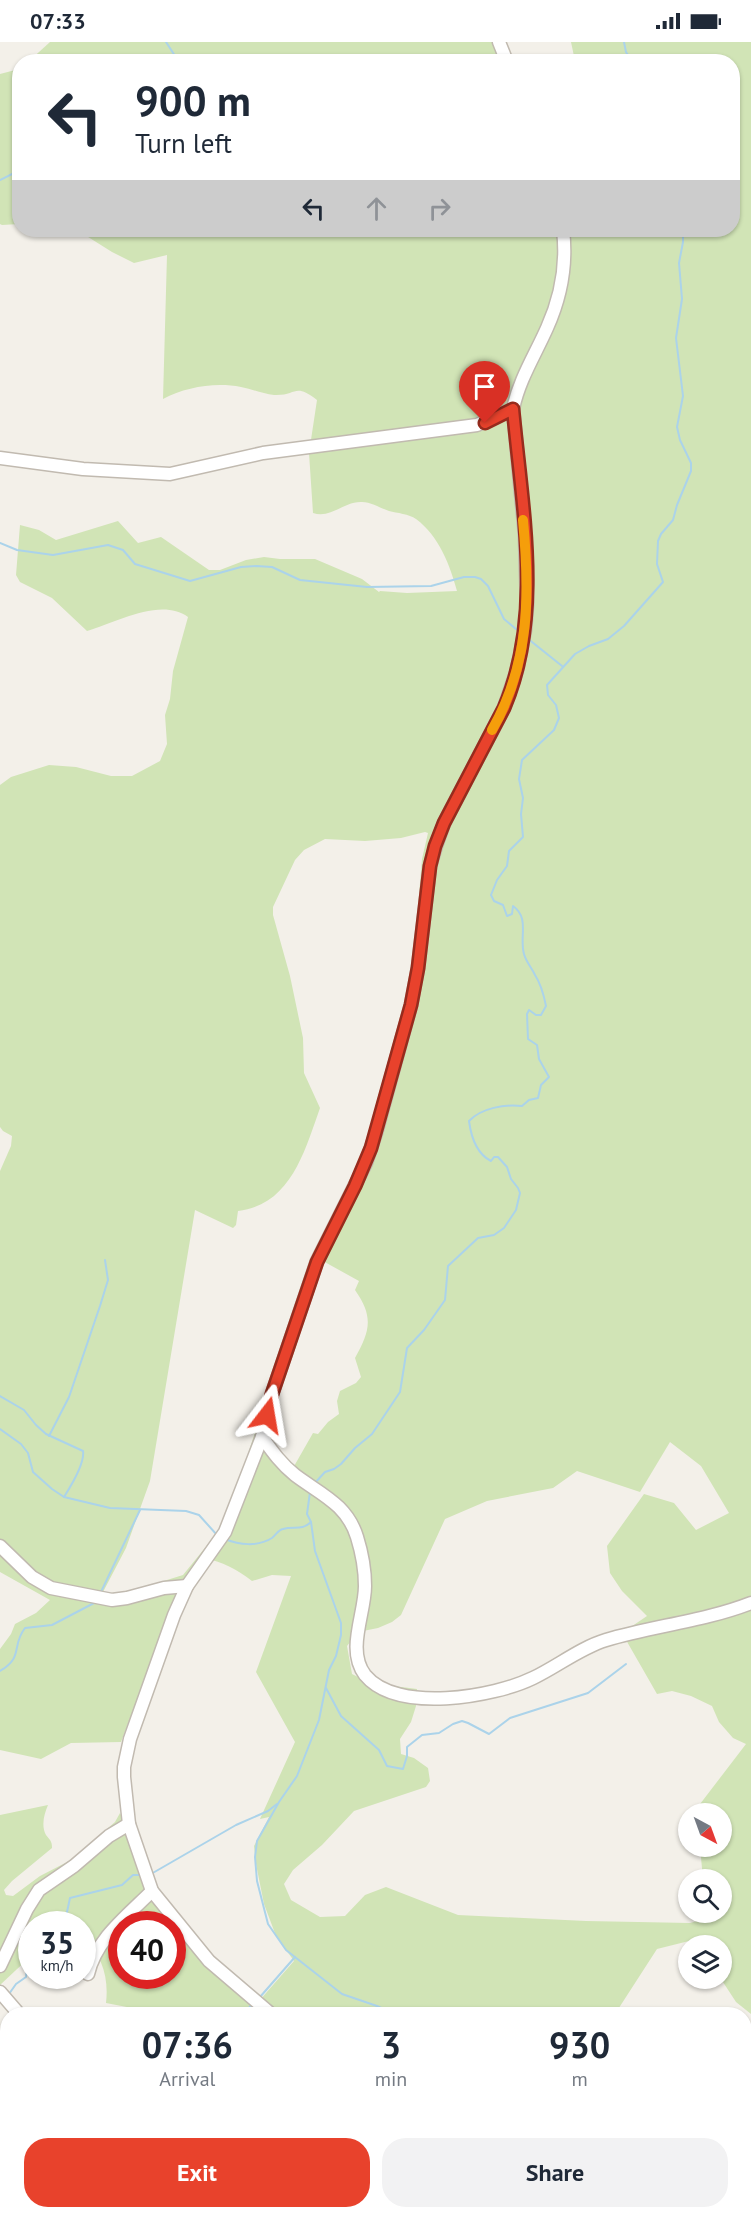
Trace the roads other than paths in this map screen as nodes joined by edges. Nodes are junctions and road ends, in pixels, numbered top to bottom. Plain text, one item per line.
1 (563, 237) edge
2 (513, 409) junction
3 (0, 458) edge
4 (262, 1437) junction
5 (0, 1546) edge
6 (187, 1586) junction
7 (751, 1603) edge
8 (129, 1824) junction
9 (152, 1891) junction
10 (96, 1951) edge
11 (0, 1966) edge
12 (0, 1992) edge
13 (13, 2007) edge
14 (263, 2007) edge

1 - 2 street
2 - 3 street
2 - 4 street
4 - 6 street
4 - 7 street
5 - 6 street
6 - 8 street
8 - 9 street
8 - 11 street
9 - 10 street
9 - 14 street
12 - 13 street

